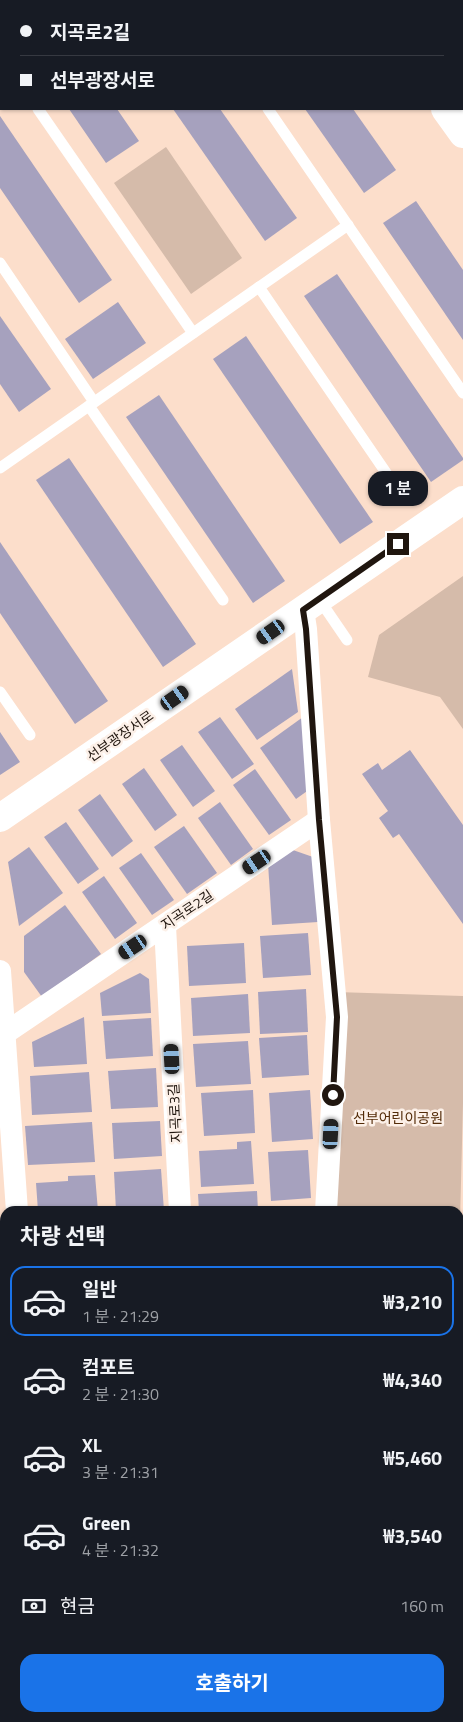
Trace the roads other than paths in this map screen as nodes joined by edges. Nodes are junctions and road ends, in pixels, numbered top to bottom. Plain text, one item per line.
1 (39, 110) edge
2 (269, 110) edge
3 (447, 110) edge
4 (463, 134) edge
5 (348, 225) junction
6 (0, 263) edge
7 (259, 287) junction
8 (193, 333) junction
9 (463, 393) edge
10 (91, 404) junction
11 (0, 468) edge
12 (389, 477) dead end
13 (463, 500) edge
14 (223, 600) dead end
15 (311, 604) junction
16 (348, 640) dead end
17 (0, 692) edge
18 (30, 735) dead end
19 (0, 818) edge
20 (319, 820) junction
21 (165, 926) junction
22 (0, 971) edge
23 (4, 1034) junction
24 (17, 1206) edge
25 (180, 1206) edge
26 (326, 1206) edge

1 - 8 lane
2 - 5 lane
3 - 4 street
5 - 7 lane
5 - 9 lane
6 - 10 lane
7 - 8 lane
7 - 12 lane
8 - 10 lane
10 - 11 lane
10 - 14 lane
13 - 15 street, 선부광장서로
15 - 16 lane
15 - 19 street, 선부광장서로
15 - 20 street
17 - 18 lane
20 - 21 street, 지곡로2길
20 - 26 street
21 - 23 street, 지곡로2길
21 - 25 street, 지곡로3길
22 - 23 street
23 - 24 street

